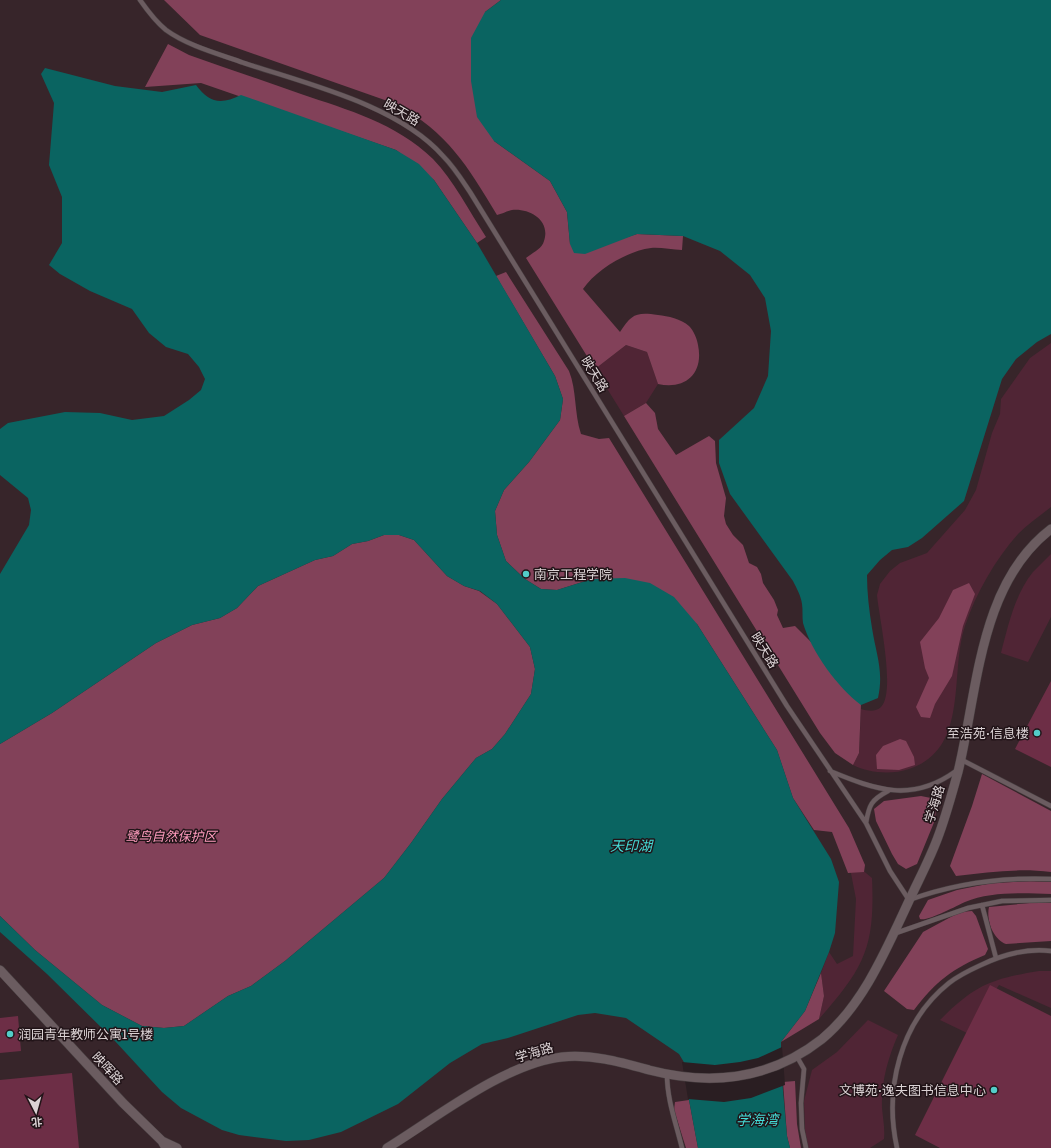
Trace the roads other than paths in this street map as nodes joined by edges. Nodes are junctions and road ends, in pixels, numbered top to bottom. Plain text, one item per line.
1 (140, 0) edge
2 (1051, 529) edge
3 (960, 759) junction
4 (958, 770) junction
5 (830, 771) junction
6 (888, 790) junction
7 (1051, 806) edge
8 (866, 824) junction
9 (1051, 879) edge
10 (909, 900) junction
11 (1051, 900) edge
12 (982, 905) junction
13 (894, 933) junction
14 (1051, 951) edge
15 (996, 958) junction
16 (0, 970) edge
17 (792, 1057) junction
18 (667, 1074) junction
19 (164, 1145) edge
20 (177, 1148) edge
21 (387, 1148) edge
22 (682, 1148) edge
23 (806, 1148) edge
24 (897, 1148) edge

1 - 5 lane, 映天路
2 - 3 street, 学海路
3 - 4 street, 学海路
3 - 7 lane
4 - 6 lane
4 - 10 street, 学海路
5 - 6 lane
5 - 8 lane, 映天路
6 - 8 lane
8 - 10 lane, 映天路
9 - 10 lane
10 - 13 street, 学海路
11 - 12 lane
12 - 13 lane
12 - 15 lane
13 - 17 street, 学海路
14 - 15 lane
15 - 24 lane
16 - 19 street, 映晖路
17 - 18 street, 学海路
17 - 23 lane
18 - 21 street, 学海路
18 - 22 lane
19 - 20 street, 映晖路

